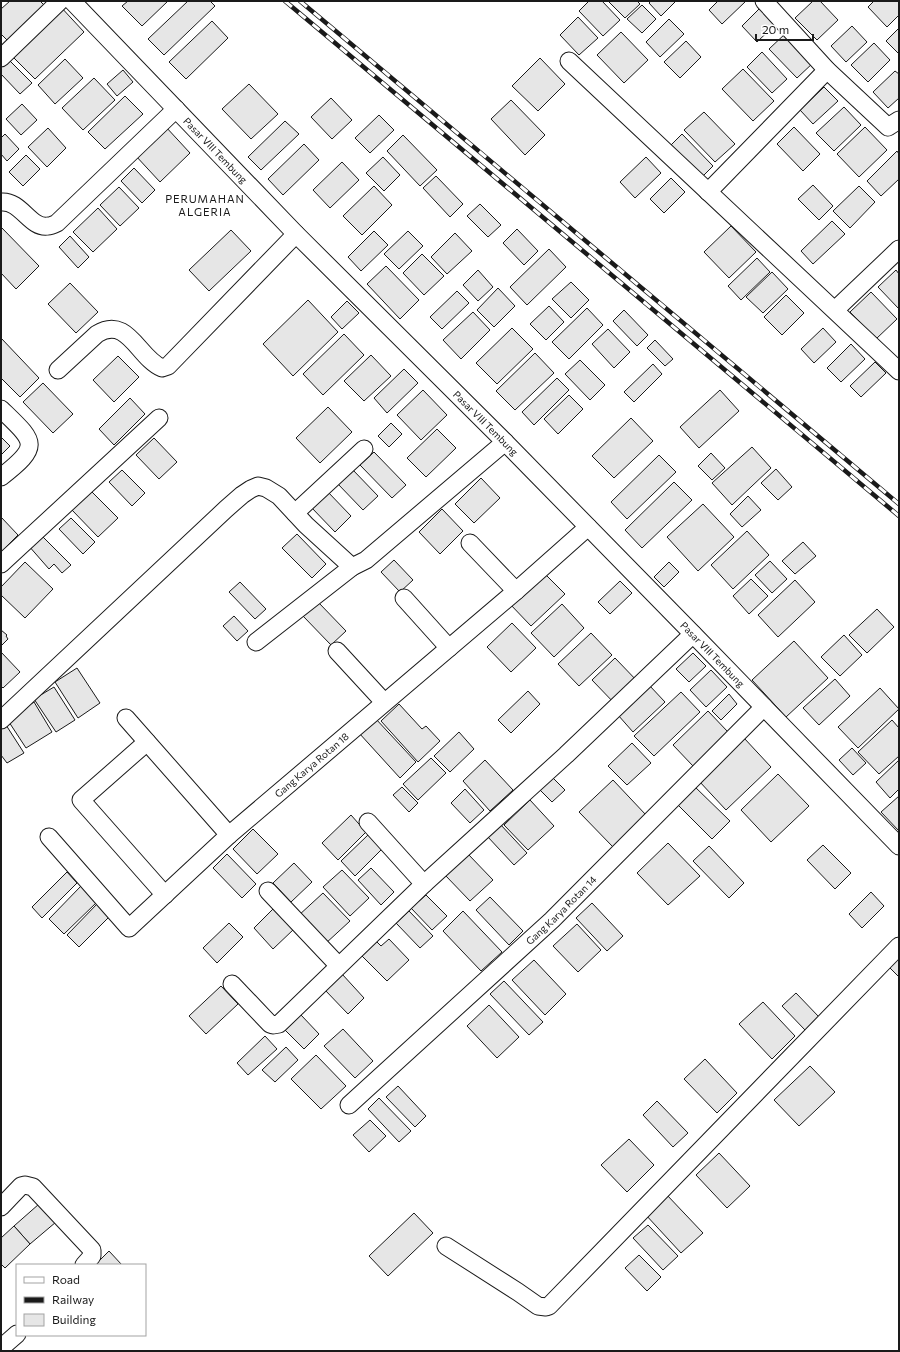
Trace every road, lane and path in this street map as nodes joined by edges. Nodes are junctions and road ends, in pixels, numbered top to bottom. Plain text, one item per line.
1 (60, 1) edge
2 (72, 1) edge
3 (764, 1) edge
4 (1, 58) edge
5 (569, 61) dead end
6 (827, 70) junction
7 (176, 109) junction
8 (899, 120) edge
9 (708, 192) junction
10 (1, 202) edge
11 (296, 234) junction
12 (899, 249) edge
13 (835, 310) junction
14 (58, 370) dead end
15 (899, 370) edge
16 (1, 409) edge
17 (160, 418) dead end
18 (505, 442) junction
19 (364, 449) dead end
20 (1, 477) edge
21 (295, 513) junction
22 (588, 527) junction
23 (470, 543) dead end
24 (1, 564) edge
25 (352, 567) junction
26 (516, 591) junction
27 (404, 598) dead end
28 (693, 634) junction
29 (256, 642) dead end
30 (449, 648) junction
31 (337, 651) dead end
32 (384, 702) junction
33 (764, 707) junction
34 (126, 718) dead end
35 (1, 720) edge
36 (146, 742) junction
37 (368, 822) dead end
38 (229, 836) junction
39 (49, 837) dead end
40 (899, 846) edge
41 (424, 884) junction
42 (268, 891) dead end
43 (165, 895) junction
44 (899, 946) edge
45 (338, 965) junction
46 (232, 984) dead end
47 (349, 1105) dead end
48 (1, 1207) edge
49 (446, 1246) dead end
50 (85, 1264) edge
51 (16, 1335) edge
52 (1, 1348) edge

1 - 4 street
2 - 7 street, Pasar VIII Tembung
3 - 6 street
5 - 9 street
6 - 8 street
6 - 9 street
7 - 10 street
7 - 11 street, Pasar VIII Tembung
9 - 13 street
11 - 14 street
11 - 18 street, Pasar VIII Tembung
12 - 13 street
13 - 15 street
16 - 20 street
17 - 24 street
18 - 22 street, Pasar VIII Tembung
18 - 25 street
19 - 21 street
21 - 25 street
21 - 35 street
22 - 26 street, Gang Karya Rotan 18
22 - 28 street, Pasar VIII Tembung
23 - 26 street
25 - 29 street
26 - 30 street, Gang Karya Rotan 18
27 - 30 street
28 - 33 street, Pasar VIII Tembung
28 - 41 street
30 - 32 street, Gang Karya Rotan 18
31 - 32 street
32 - 38 street, Gang Karya Rotan 18
33 - 40 street, Pasar VIII Tembung
33 - 47 street, Gang Karya Rotan 14
34 - 36 street
36 - 38 street
36 - 43 street
37 - 41 street
38 - 43 street, Gang Karya Rotan 18
39 - 43 street, Gang Karya Rotan 18
41 - 45 street
42 - 45 street
44 - 49 street
45 - 46 street
48 - 50 street
51 - 52 street

